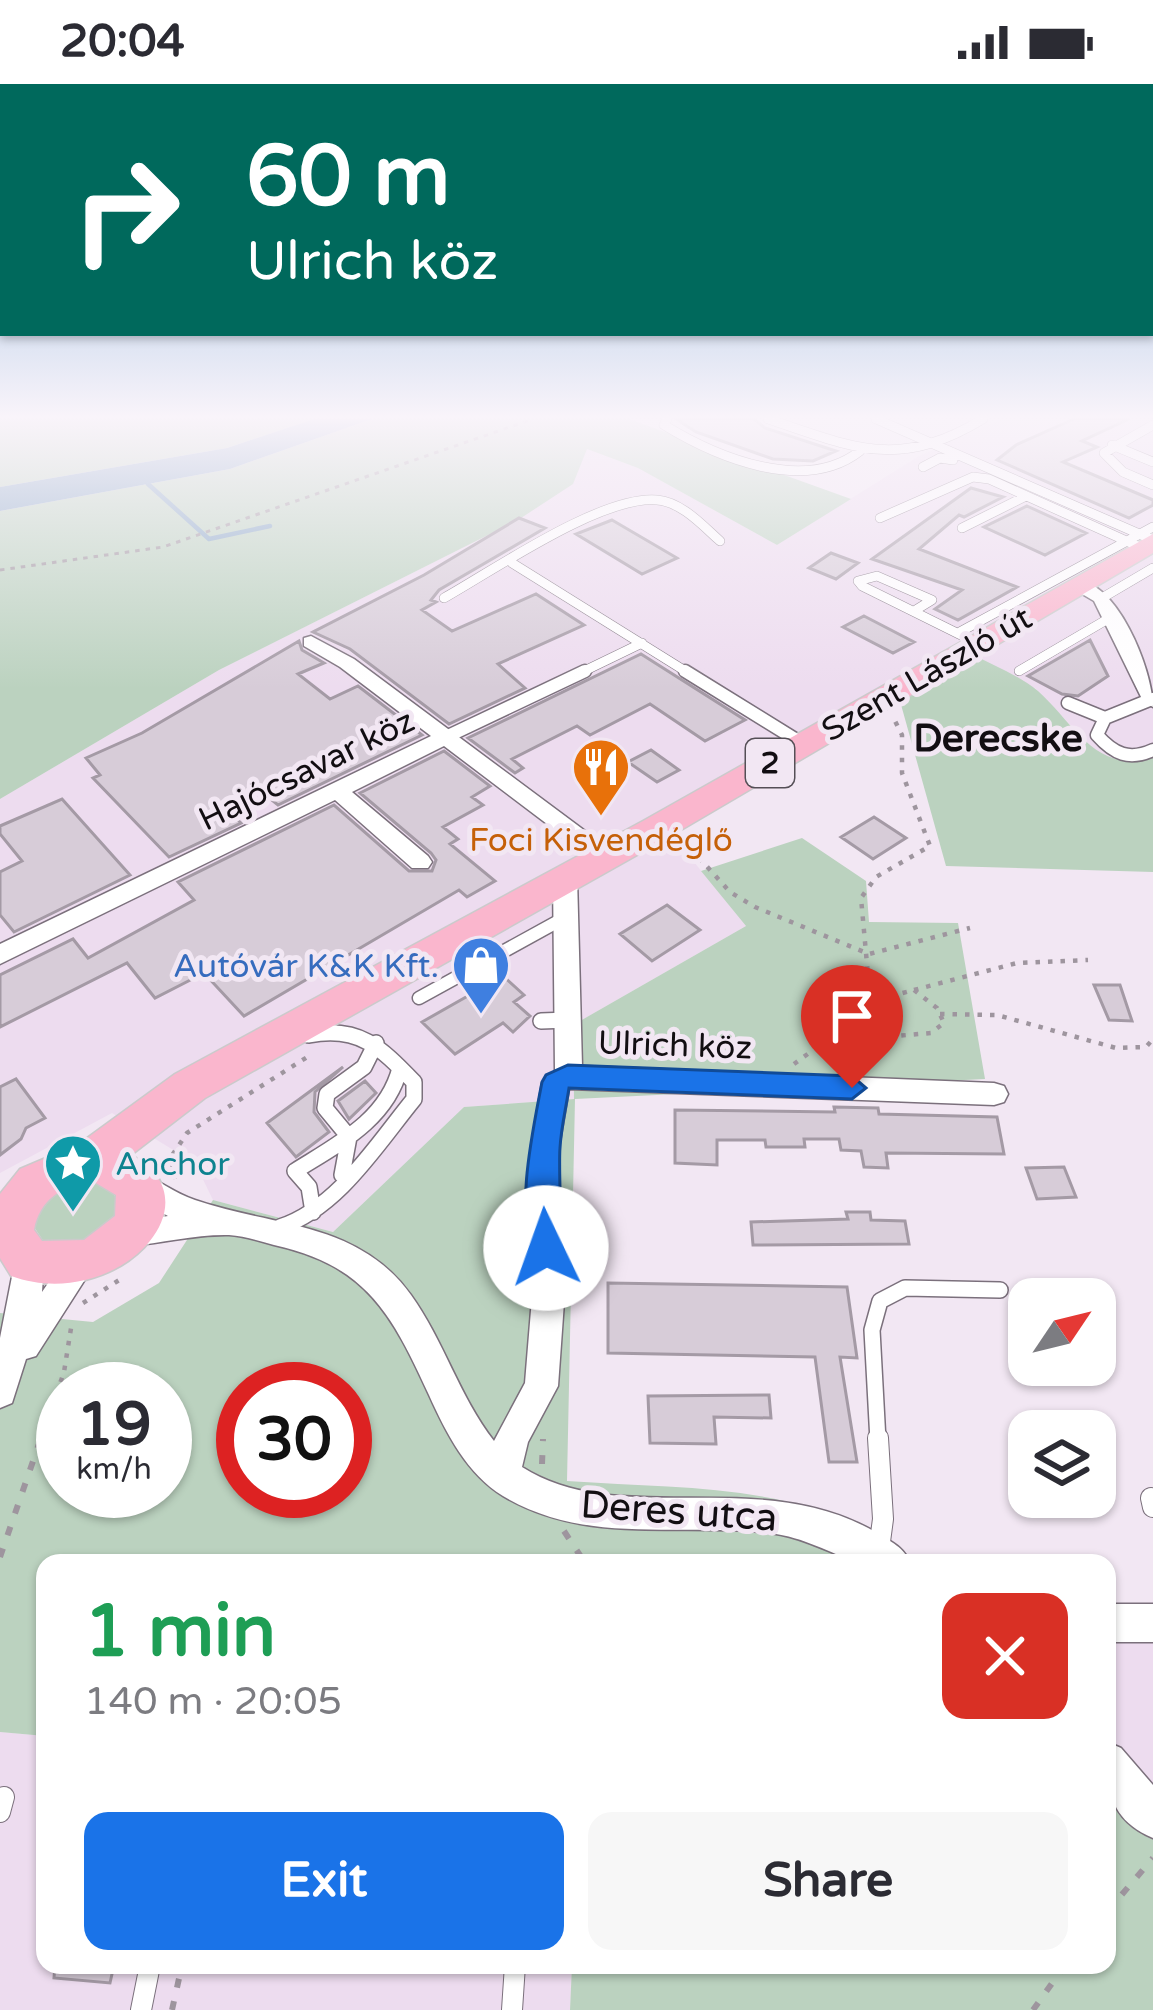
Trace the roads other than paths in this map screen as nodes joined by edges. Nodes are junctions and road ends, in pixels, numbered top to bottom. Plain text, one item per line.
1 (616, 509) edge
2 (676, 509) edge
3 (898, 509) edge
4 (1001, 509) edge
5 (1059, 509) edge
6 (1071, 509) edge
7 (880, 518) dead end
8 (962, 529) dead end
9 (719, 541) dead end
10 (1145, 543) edge
11 (512, 563) junction
12 (444, 598) dead end
13 (1098, 599) junction
14 (914, 611) junction
15 (967, 638) junction
16 (311, 642) dead end
17 (642, 643) junction
18 (1019, 670) dead end
19 (1153, 700) edge
20 (1068, 703) dead end
21 (1105, 718) junction
22 (446, 737) junction
23 (803, 744) junction
24 (1153, 750) edge
25 (337, 790) junction
26 (604, 856) junction
27 (421, 862) dead end
28 (565, 878) junction
29 (566, 917) junction
30 (0, 956) edge
31 (402, 989) junction
32 (304, 1036) junction
33 (376, 1043) junction
34 (400, 1068) junction
35 (568, 1076) junction
36 (994, 1094) dead end
37 (349, 1136) junction
38 (119, 1172) junction
39 (338, 1185) junction
40 (313, 1212) junction
41 (240, 1227) junction
42 (13, 1233) edge
43 (128, 1254) junction
44 (77, 1267) junction
45 (1000, 1290) dead end
46 (4, 1381) edge
47 (502, 1475) junction
48 (877, 1554) edge
49 (885, 1554) edge
50 (1116, 1623) edge
51 (1153, 1623) edge
52 (1116, 1773) edge
53 (1153, 1816) edge
54 (148, 1974) edge
55 (514, 1974) edge
56 (141, 2010) edge
57 (512, 2010) edge

1 - 11 lane
2 - 9 lane
3 - 7 lane
4 - 8 lane
5 - 10 lane
6 - 10 lane
10 - 13 main road, Szent László út / 2
10 - 15 lane
11 - 12 lane
11 - 17 lane
13 - 15 main road, Szent László út / 2
13 - 18 lane
13 - 19 street
14 - 14 lane
14 - 15 lane
15 - 23 main road, Szent László út / 2
16 - 22 street
17 - 22 lane, Hajócsavar köz
17 - 23 lane
19 - 21 lane
20 - 21 lane
21 - 24 lane
22 - 25 street, Hajócsavar köz
22 - 26 street
23 - 26 main road, Szent László út / 2
25 - 27 street
25 - 30 street, Hajócsavar köz
26 - 28 main road, Szent László út / 2
28 - 29 street
28 - 31 main road, Szent László út / 2
29 - 31 lane
29 - 35 street
31 - 32 main road, 2
31 - 38 main road, 2
32 - 33 lane
32 - 38 main road, 2
33 - 34 lane
33 - 37 lane
34 - 37 lane
34 - 39 lane
35 - 36 street, Ulrich köz
35 - 47 street
37 - 39 lane
37 - 40 lane
38 - 41 street
38 - 42 main road, 2
38 - 43 main road
39 - 40 lane
40 - 41 lane
41 - 43 street
41 - 47 street, Deres utca
42 - 44 main road
42 - 46 street
43 - 44 main road
44 - 46 street
45 - 49 lane
47 - 48 street, Deres utca
50 - 51 street
52 - 53 street
54 - 56 lane
55 - 57 lane

